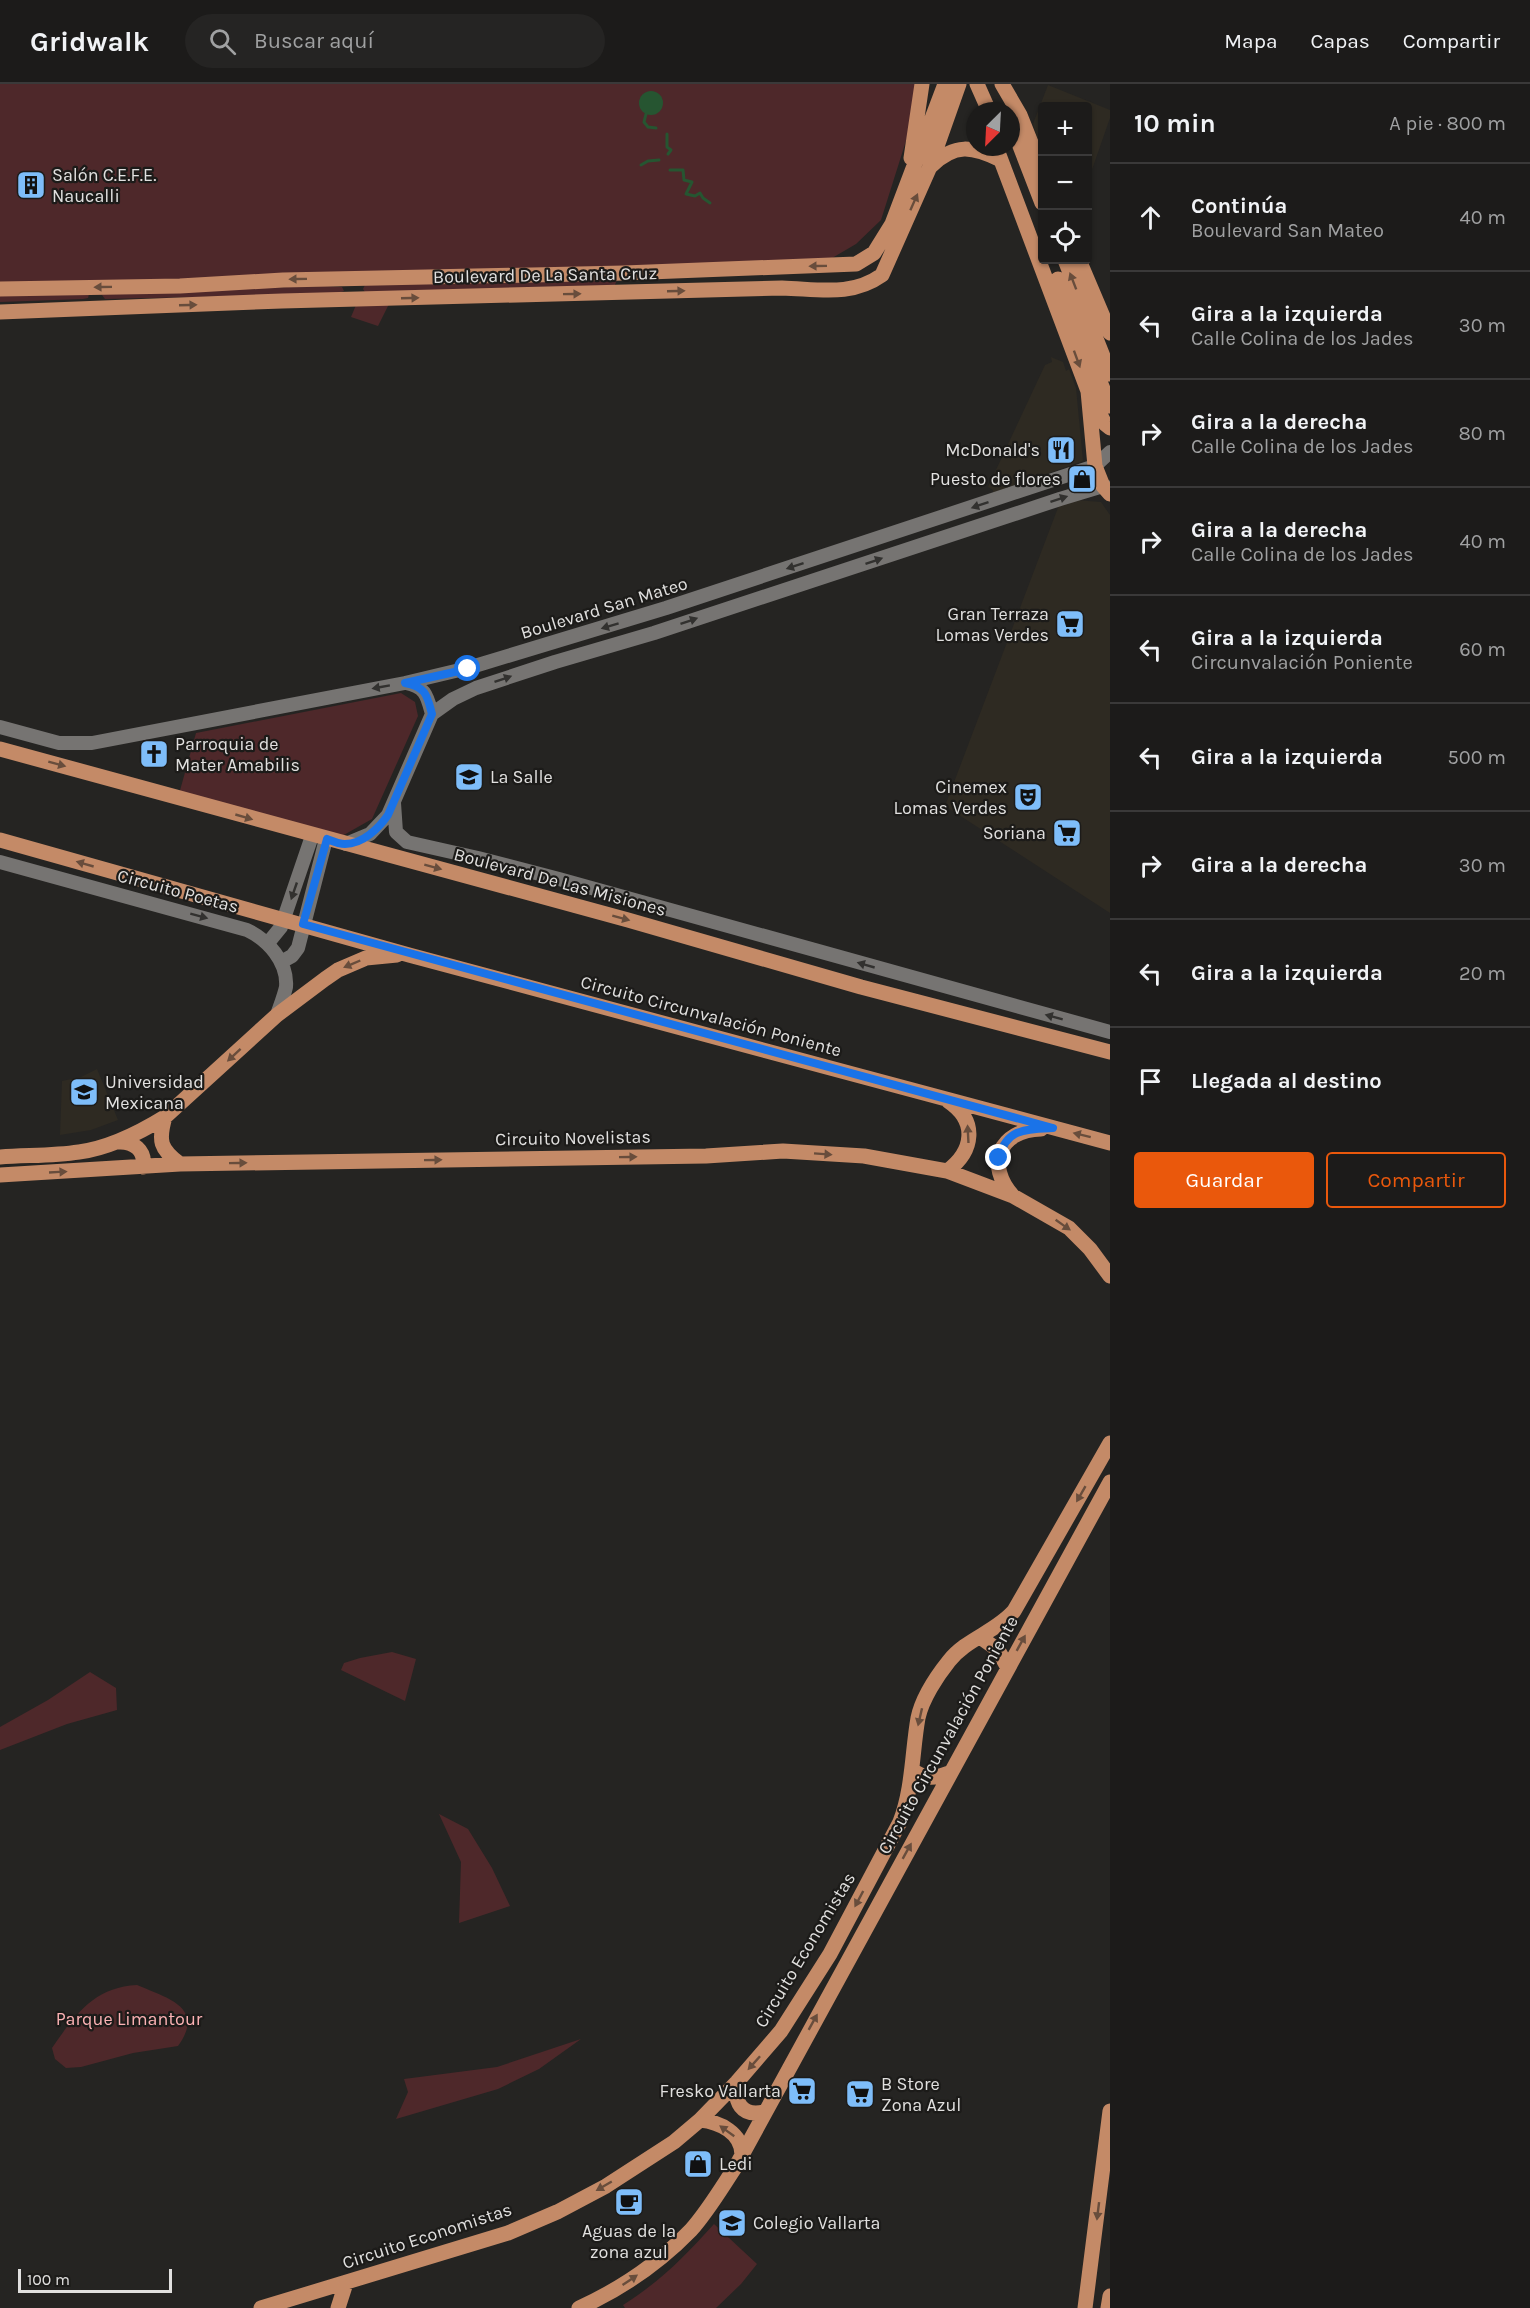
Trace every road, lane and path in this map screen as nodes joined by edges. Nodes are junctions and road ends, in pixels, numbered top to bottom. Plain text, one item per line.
1 (922, 84) edge
2 (945, 84) edge
3 (960, 84) edge
4 (977, 84) edge
5 (996, 84) edge
6 (1002, 84) edge
7 (1011, 84) edge
8 (980, 102) edge
9 (984, 102) edge
10 (1005, 102) edge
11 (1008, 102) edge
12 (1012, 102) edge
13 (1020, 130) edge
14 (1020, 139) edge
15 (966, 149) edge
16 (1001, 156) edge
17 (1002, 156) edge
18 (1038, 163) edge
19 (929, 169) junction
20 (907, 187) junction
21 (1038, 191) edge
22 (1038, 233) edge
23 (1052, 264) edge
24 (1067, 264) edge
25 (1081, 264) edge
26 (0, 289) edge
27 (0, 312) edge
28 (1110, 333) edge
29 (1110, 374) edge
30 (1088, 391) junction
31 (1110, 406) edge
32 (1110, 428) edge
33 (1110, 452) edge
34 (1095, 466) junction
35 (1108, 489) edge
36 (405, 683) junction
37 (432, 714) junction
38 (0, 727) edge
39 (0, 749) edge
40 (394, 803) junction
41 (319, 838) junction
42 (0, 840) edge
43 (346, 844) junction
44 (0, 862) edge
45 (284, 920) junction
46 (303, 924) junction
47 (268, 943) junction
48 (409, 954) junction
49 (281, 962) junction
50 (277, 1015) junction
51 (1110, 1032) edge
52 (1110, 1052) edge
53 (944, 1098) junction
54 (165, 1117) junction
55 (1053, 1128) junction
56 (118, 1142) junction
57 (1110, 1143) edge
58 (0, 1157) edge
59 (180, 1164) junction
60 (143, 1167) junction
61 (947, 1171) junction
62 (0, 1175) edge
63 (1013, 1196) junction
64 (1110, 1276) edge
65 (1110, 1443) edge
66 (1110, 1482) edge
67 (980, 1637) junction
68 (1008, 1668) junction
69 (912, 1770) junction
70 (949, 1773) junction
71 (737, 2082) junction
72 (1110, 2111) edge
73 (764, 2112) junction
74 (700, 2120) junction
75 (742, 2155) junction
76 (346, 2283) junction
77 (1110, 2296) edge
78 (286, 2301) junction
79 (261, 2308) edge
80 (302, 2308) edge
81 (338, 2308) edge
82 (579, 2308) edge
83 (1085, 2308) edge
84 (1108, 2308) edge

1 - 20 main road
2 - 20 main road, Boulevard De La Santa Cruz
3 - 19 main road, Boulevard De La Santa Cruz
4 - 8 main road
4 - 9 main road
5 - 10 main road
6 - 11 main road
7 - 12 main road
13 - 18 main road
14 - 21 main road
15 - 19 main road
16 -> 30 main road
17 - 22 main road
27 -> 19 main road, Boulevard De La Santa Cruz
20 -> 26 main road, Boulevard De La Santa Cruz
23 - 31 main road
29 -> 24 main road
25 - 28 main road
30 - 32 main road
30 - 34 main road
33 - 34 street, Boulevard San Mateo
34 - 35 main road
34 -> 36 street, Boulevard San Mateo
37 -> 35 street, Boulevard San Mateo
36 - 37 street
36 -> 38 street, Boulevard San Mateo
37 - 40 street
39 -> 41 main road, Boulevard De Las Misiones
40 - 43 street
51 -> 40 street, Boulevard De Las Misiones
41 - 43 main road, Boulevard De Las Misiones
41 -> 45 street
41 - 46 street
45 -> 42 main road, Circuito Circunvalación Poniente
43 -> 52 main road, Boulevard De Las Misiones
44 -> 47 street, Circuito Poetas
45 - 46 main road, Circuito Circunvalación Poniente
45 - 47 street
46 - 48 main road, Circuito Circunvalación Poniente
46 - 49 street
47 - 49 street, Circuito Poetas
48 -> 50 main road
48 - 53 main road, Circuito Circunvalación Poniente
49 - 50 street, Circuito Poetas
50 -> 54 main road
53 - 55 main road, Circuito Circunvalación Poniente
61 -> 53 main road
54 - 56 main road
54 - 59 main road
57 -> 55 main road, Circuito Circunvalación Poniente
55 - 63 main road
56 - 58 main road
56 - 60 main road
59 - 60 main road, Circuito Novelistas
59 -> 61 main road, Circuito Novelistas
62 -> 60 main road, Circuito Novelistas
61 - 63 main road, Circuito Novelistas
63 -> 64 main road, Circuito Novelistas
65 -> 67 main road
68 -> 66 main road, Circuito Circunvalación Poniente
67 - 68 main road
67 -> 69 main road, Circuito Economistas
68 - 70 main road, Circuito Circunvalación Poniente
69 - 70 main road
69 -> 71 main road, Circuito Economistas
73 -> 70 main road, Circuito Circunvalación Poniente
71 - 73 main road
71 - 74 main road, Circuito Economistas
72 -> 83 main road
73 - 75 main road, Circuito Circunvalación Poniente
75 -> 74 main road
74 -> 76 main road, Circuito Economistas
82 -> 75 main road, Circuito Circunvalación Poniente
76 - 78 main road, Circuito Economistas
76 - 81 main road
77 - 84 main road
78 - 79 main road, Circuito Economistas
78 - 80 main road

